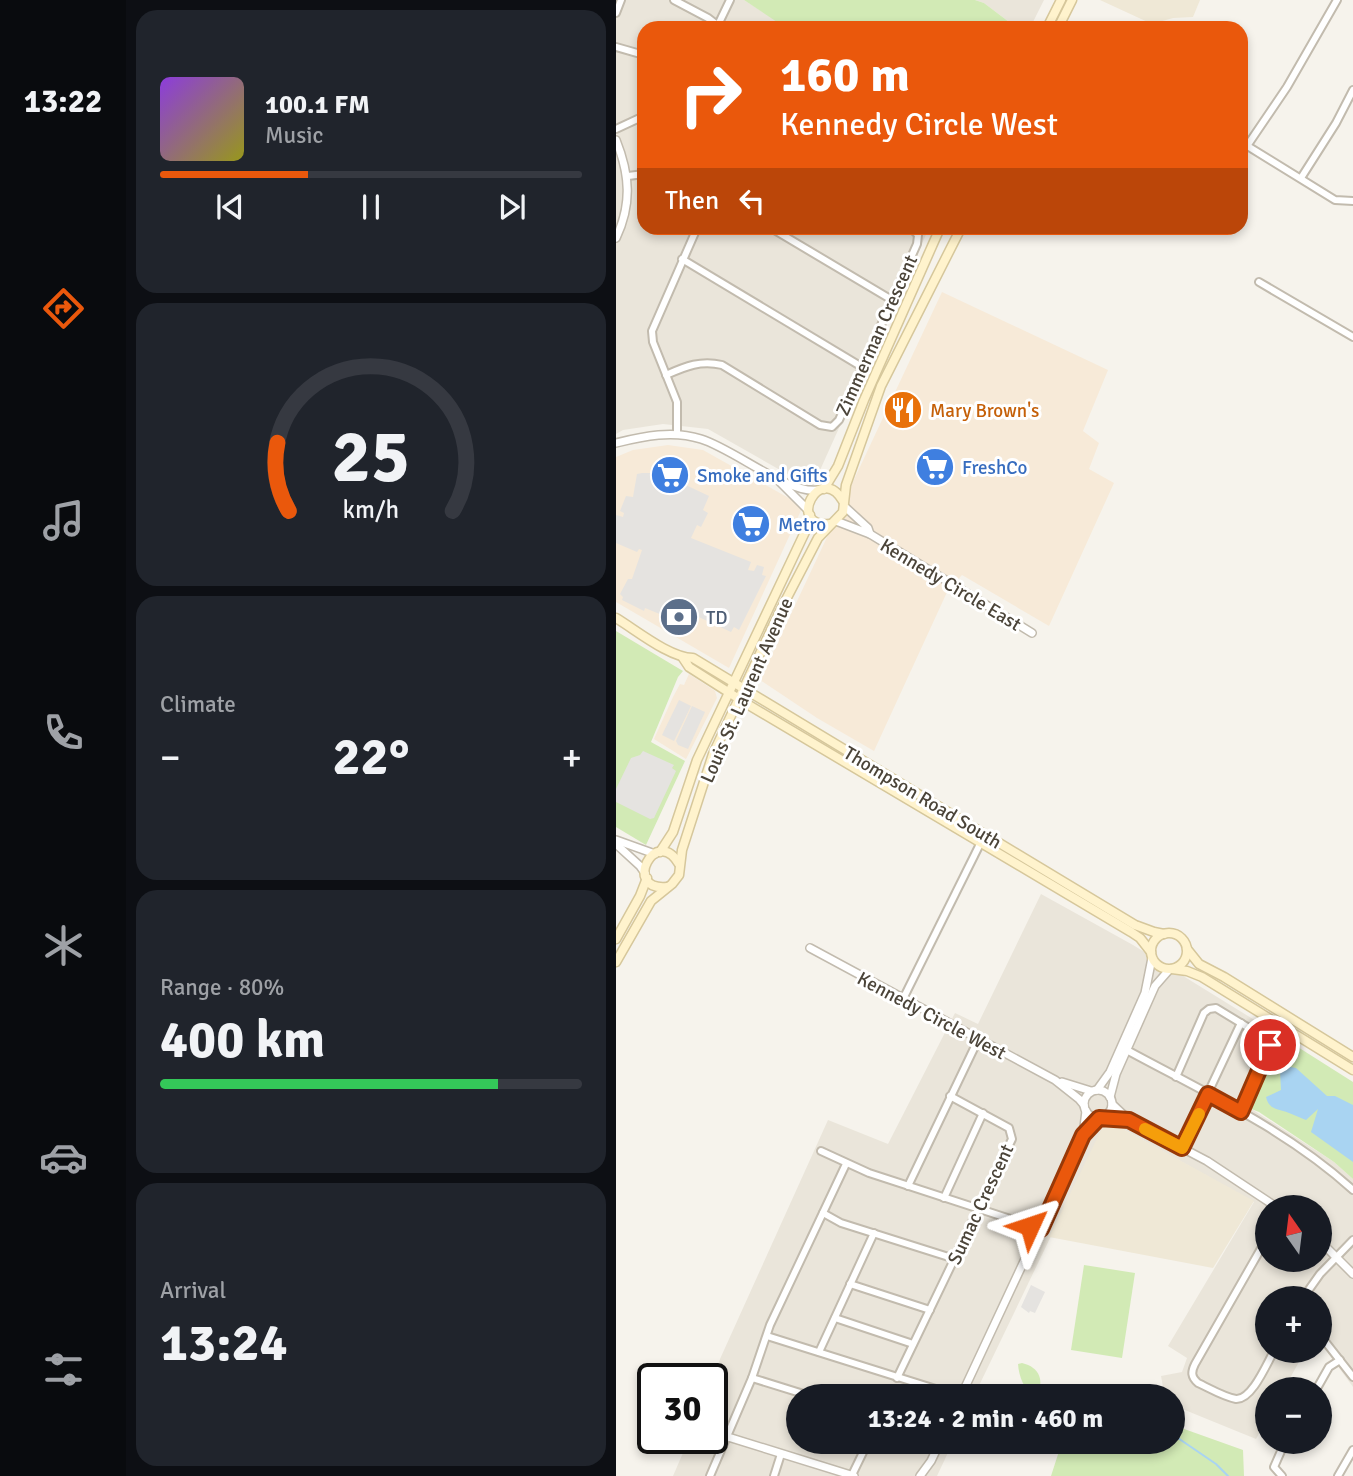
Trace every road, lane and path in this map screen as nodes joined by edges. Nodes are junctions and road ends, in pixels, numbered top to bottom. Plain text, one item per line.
1 (621, 0) edge
2 (674, 0) edge
3 (730, 0) edge
4 (1061, 0) edge
5 (1072, 0) edge
6 (1337, 0) edge
7 (616, 13) edge
8 (708, 21) edge
9 (721, 21) edge
10 (1050, 21) edge
11 (1062, 21) edge
12 (616, 47) edge
13 (637, 53) edge
14 (1353, 90) edge
15 (637, 119) edge
16 (616, 129) edge
17 (1248, 139) edge
18 (616, 140) edge
19 (1248, 146) edge
20 (637, 175) edge
21 (628, 176) junction
22 (1301, 178) junction
23 (1353, 201) edge
24 (694, 235) edge
25 (783, 235) edge
26 (918, 235) edge
27 (937, 235) edge
28 (957, 235) edge
29 (616, 238) edge
30 (682, 259) junction
31 (1259, 282) dead end
32 (892, 300) junction
33 (1353, 337) edge
34 (863, 367) junction
35 (666, 375) junction
36 (677, 434) junction
37 (616, 443) edge
38 (778, 480) junction
39 (821, 490) junction
40 (843, 503) junction
41 (809, 512) junction
42 (833, 522) junction
43 (870, 534) junction
44 (616, 618) edge
45 (1032, 633) dead end
46 (731, 687) junction
47 (741, 694) junction
48 (616, 842) edge
49 (980, 844) junction
50 (657, 853) junction
51 (679, 864) junction
52 (645, 876) junction
53 (667, 887) junction
54 (1164, 933) junction
55 (616, 939) edge
56 (810, 948) dead end
57 (1187, 949) junction
58 (1152, 955) junction
59 (616, 962) edge
60 (1171, 969) junction
61 (904, 999) junction
62 (1241, 1023) junction
63 (978, 1040) junction
64 (1123, 1048) junction
65 (1353, 1057) edge
66 (1353, 1070) edge
67 (1175, 1077) junction
68 (1055, 1080) junction
69 (1094, 1090) junction
70 (1208, 1094) junction
71 (950, 1096) junction
72 (1111, 1101) junction
73 (1085, 1108) junction
74 (1241, 1112) junction
75 (983, 1113) junction
76 (1101, 1117) junction
77 (1129, 1120) junction
78 (1083, 1135) junction
79 (1182, 1148) junction
80 (821, 1151) dead end
81 (846, 1164) junction
82 (908, 1186) junction
83 (1353, 1190) edge
84 (1260, 1195) edge
85 (944, 1198) junction
86 (979, 1209) junction
87 (823, 1213) junction
88 (1041, 1229) junction
89 (874, 1233) junction
90 (1353, 1240) edge
91 (1332, 1253) edge
92 (1336, 1257) junction
93 (955, 1259) junction
94 (1255, 1259) edge
95 (1353, 1274) edge
96 (850, 1284) junction
97 (1310, 1286) edge
98 (930, 1310) junction
99 (835, 1318) junction
100 (767, 1335) junction
101 (913, 1344) junction
102 (1332, 1350) edge
103 (819, 1352) junction
104 (1340, 1360) junction
105 (1267, 1363) edge
106 (1323, 1377) edge
107 (1353, 1377) edge
108 (752, 1378) junction
109 (897, 1378) junction
110 (918, 1384) edge
111 (966, 1384) edge
112 (786, 1389) edge
113 (728, 1435) edge
114 (728, 1437) edge
115 (1353, 1450) edge
116 (720, 1454) edge
117 (781, 1454) junction
118 (863, 1454) edge
119 (934, 1454) edge
120 (1278, 1454) edge
121 (931, 1461) junction
122 (710, 1476) edge
123 (774, 1476) edge
124 (853, 1476) edge
125 (920, 1476) edge
126 (928, 1476) edge
127 (1282, 1476) edge
128 (1338, 1476) edge

1 - 7 street
2 - 8 street
3 - 9 street
4 - 10 main road
5 - 11 main road
6 - 17 street
12 - 13 street
14 - 22 street
15 - 16 street
18 - 21 street
19 - 22 street
20 - 21 street
21 - 29 street
22 - 23 street
24 - 30 street
25 - 32 street
26 - 32 street, Zimmerman Crescent
27 - 39 main road
28 - 40 main road
30 - 34 street
30 - 35 street
31 - 33 street
32 - 34 street, Zimmerman Crescent
34 - 35 street, Zimmerman Crescent
35 - 36 street
36 - 37 street
36 - 38 street
38 - 39 street
38 - 41 street
39 - 40 main road
39 - 41 main road
40 - 42 main road
40 - 43 street, Kennedy Circle East
41 - 42 main road
41 - 46 main road, Louis St. Laurent Avenue
42 - 43 street, Kennedy Circle East
42 - 47 main road, Louis St. Laurent Avenue
43 - 45 street, Kennedy Circle East
44 - 46 main road, Thompson Road South
46 - 47 main road, Thompson Road South
46 - 50 main road, Louis St. Laurent Avenue
47 - 49 main road, Thompson Road South
47 - 51 main road, Louis St. Laurent Avenue
47 - 54 main road, Thompson Road South
48 - 50 street
48 - 52 street
49 - 58 main road, Thompson Road South
49 - 61 street
50 - 51 main road
50 - 52 main road
51 - 53 main road
52 - 53 main road
52 - 55 main road
53 - 59 main road
54 - 57 main road
54 - 58 main road
56 - 61 street, Kennedy Circle West
57 - 60 main road
57 - 65 main road
58 - 60 main road
58 - 64 street
60 - 64 street
60 - 66 main road
61 - 63 street, Kennedy Circle West
62 - 67 street
62 - 70 street
62 - 74 street
63 - 68 street, Kennedy Circle West
63 - 71 street
64 - 67 street
64 - 69 street
64 - 72 street
67 - 70 street
68 - 69 street, Kennedy Circle West
68 - 73 street, Kennedy Circle West
69 - 72 street
69 - 73 street
70 - 74 street
70 - 79 street
71 - 75 street, Sumac Crescent
71 - 82 street
72 - 76 street
72 - 77 street
73 - 76 street
73 - 78 street
74 - 83 street
75 - 85 street
75 - 86 street, Sumac Crescent
76 - 77 street
76 - 78 street
77 - 79 street
78 - 88 street
79 - 84 street
80 - 81 street
81 - 82 street
81 - 87 street
82 - 85 street
85 - 86 street
86 - 88 street
86 - 93 street, Sumac Crescent
87 - 89 street
87 - 100 street
88 - 111 street
89 - 93 street
89 - 96 street
90 - 92 street
91 - 92 street
92 - 95 street
92 - 97 street
93 - 98 street, Sumac Crescent
94 - 105 street
96 - 98 street
96 - 99 street
98 - 101 street, Sumac Crescent
99 - 101 street
99 - 103 street
100 - 103 street
100 - 108 street
101 - 109 street, Sumac Crescent
102 - 104 street
103 - 109 street
104 - 106 street
104 - 107 street
108 - 112 street
108 - 113 street
109 - 110 street
114 - 117 street
115 - 128 street
116 - 122 street
117 - 123 street
117 - 124 street
118 - 124 street
119 - 121 street
120 - 127 street
121 - 125 street
121 - 126 street

